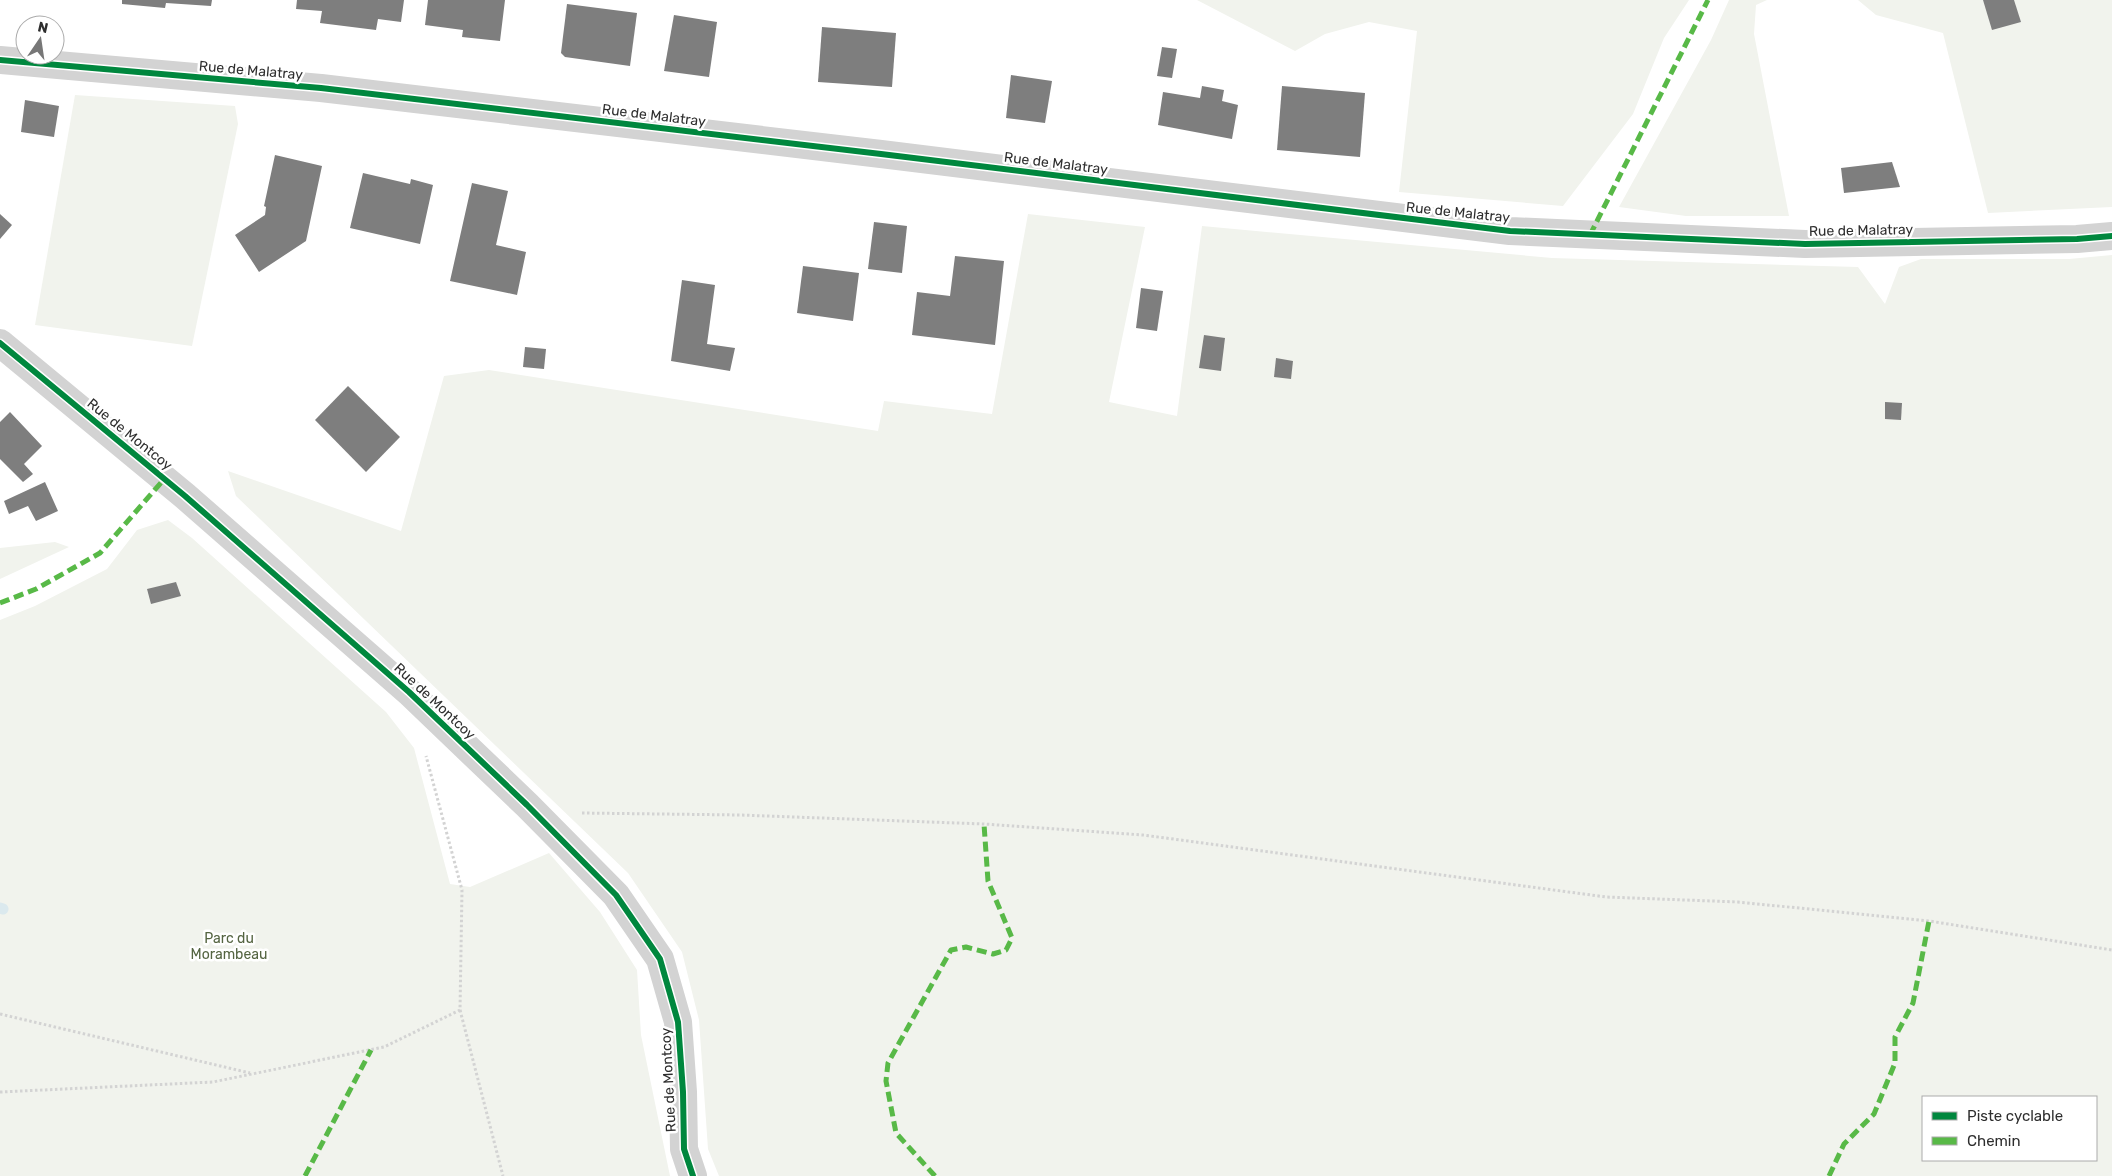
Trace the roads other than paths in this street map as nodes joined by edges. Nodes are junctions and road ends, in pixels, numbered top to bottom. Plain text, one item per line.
1 (0, 60) edge
2 (2112, 236) edge
3 (0, 343) edge
4 (693, 1176) edge

1 - 2 street, Rue de Malatray
3 - 4 street, Rue de Montcoy

